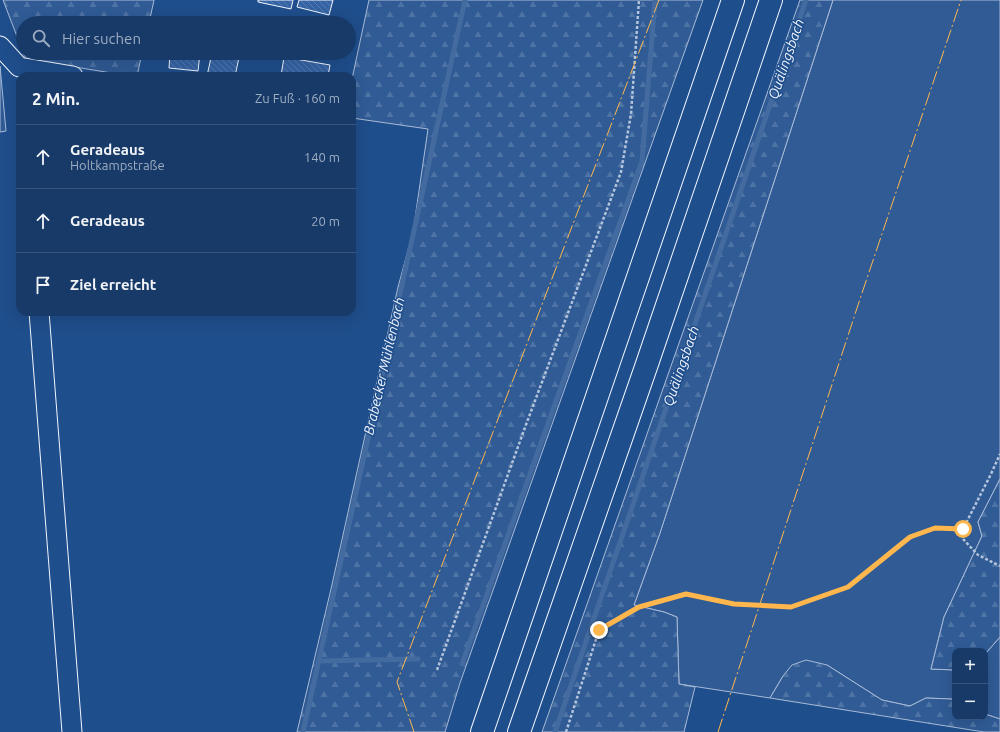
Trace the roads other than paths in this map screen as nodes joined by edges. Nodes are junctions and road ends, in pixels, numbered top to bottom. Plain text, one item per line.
1 (733, 0) edge
2 (771, 0) edge
3 (0, 46) edge
4 (20, 71) edge
5 (31, 72) edge
6 (39, 316) edge
7 (72, 732) edge
8 (482, 732) edge
9 (519, 732) edge

1 - 8 highway
2 - 9 highway
3 - 4 street
4 - 5 street
6 - 7 street

